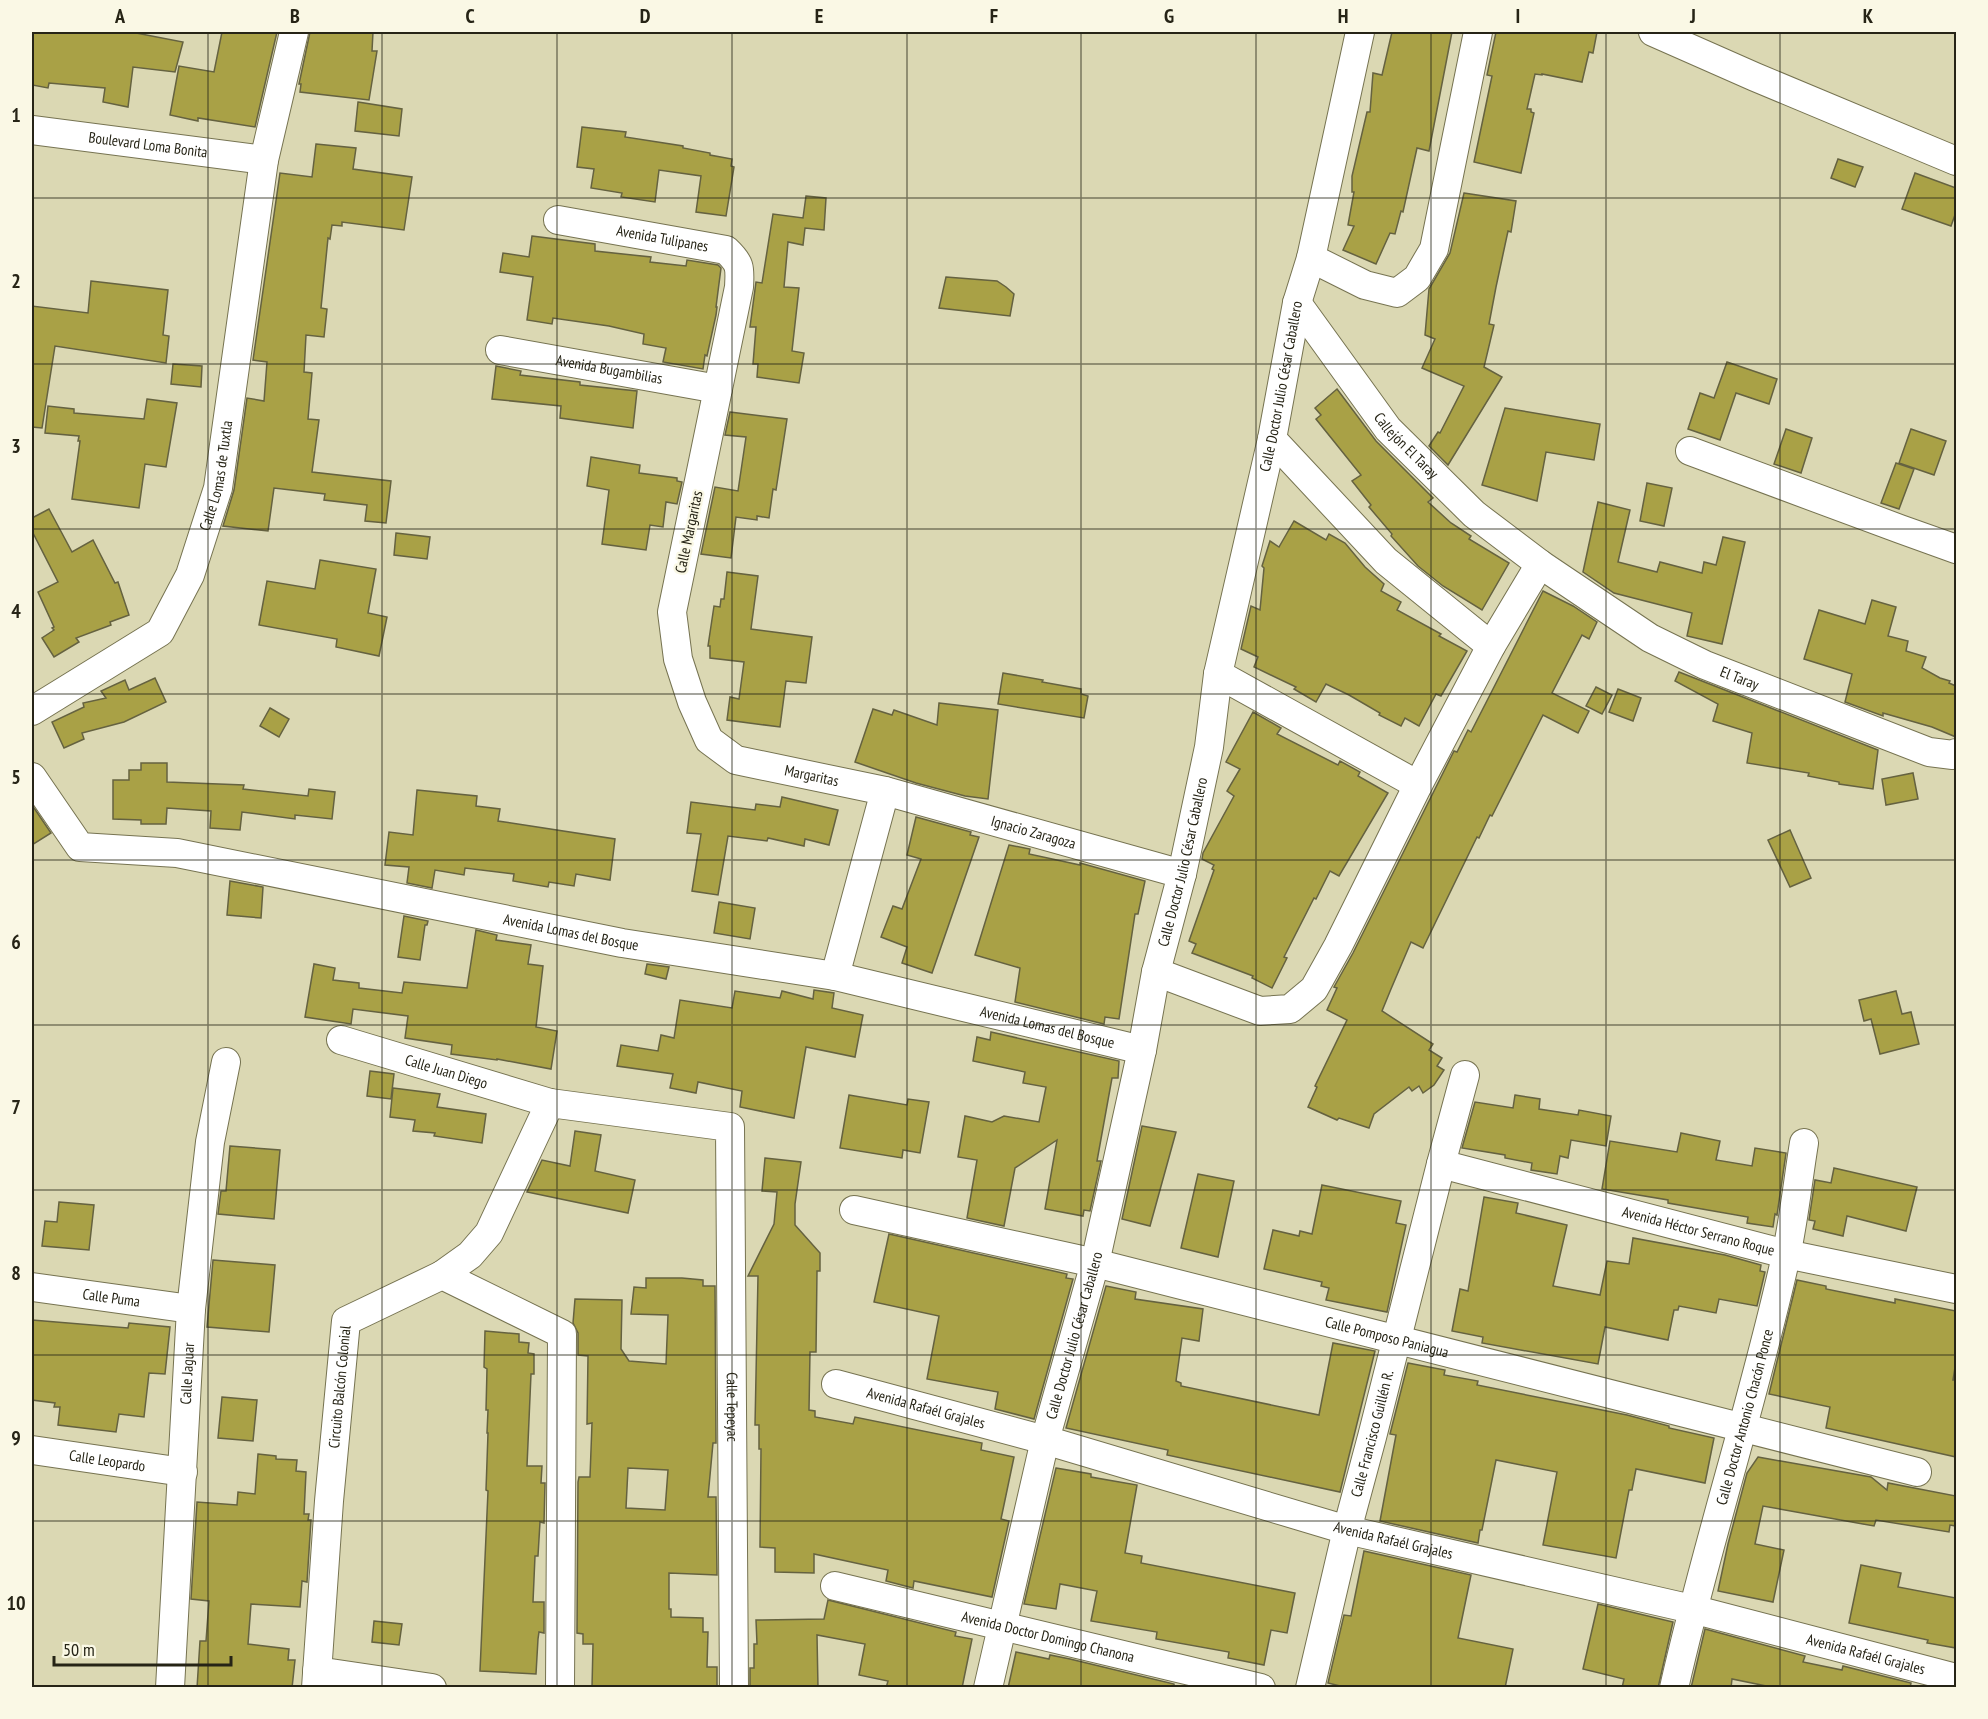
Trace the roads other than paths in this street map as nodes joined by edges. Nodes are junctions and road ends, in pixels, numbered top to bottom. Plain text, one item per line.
1 (294, 32) edge
2 (1360, 32) edge
3 (1478, 32) edge
4 (1653, 32) edge
5 (32, 130) edge
6 (264, 160) junction
7 (1956, 161) edge
8 (558, 220) dead end
9 (1311, 258) junction
10 (739, 287) joint
11 (1297, 303) junction
12 (500, 350) dead end
13 (718, 389) junction
14 (1272, 439) junction
15 (1690, 451) dead end
16 (1956, 549) edge
17 (1540, 564) junction
18 (1491, 646) junction
19 (1218, 674) junction
20 (32, 711) edge
21 (1956, 753) edge
22 (736, 760) joint
23 (32, 777) edge
24 (1418, 785) junction
25 (885, 791) junction
26 (1182, 874) junction
27 (1156, 972) junction
28 (835, 976) junction
29 (341, 1040) dead end
30 (1142, 1050) junction
31 (226, 1062) dead end
32 (1465, 1075) dead end
33 (550, 1103) junction
34 (730, 1127) joint
35 (1804, 1143) dead end
36 (1441, 1164) junction
37 (854, 1210) dead end
38 (1786, 1254) junction
39 (1095, 1263) junction
40 (442, 1275) junction
41 (32, 1287) edge
42 (1956, 1289) edge
43 (191, 1309) junction
44 (1395, 1340) junction
45 (836, 1384) dead end
46 (1743, 1427) junction
47 (1045, 1440) junction
48 (32, 1450) edge
49 (183, 1472) junction
50 (1917, 1472) dead end
51 (1347, 1530) junction
52 (835, 1586) dead end
53 (1692, 1609) junction
54 (1004, 1625) junction
55 (1956, 1678) edge
56 (317, 1679) edge
57 (170, 1688) edge
58 (432, 1688) edge
59 (560, 1688) edge
60 (734, 1688) edge
61 (988, 1688) edge
62 (1261, 1688) edge
63 (1310, 1688) edge
64 (1674, 1688) edge

1 - 6 street, Calle Lomas de Tuxtla
2 - 9 street, Calle Doctor Julio César Caballero
3 - 9 street
4 - 7 street
5 - 6 street, Boulevard Loma Bonita
6 - 20 street, Calle Lomas de Tuxtla
8 - 10 street, Avenida Tulipanes
9 - 11 street, Calle Doctor Julio César Caballero
10 - 13 street, Calle Margaritas
11 - 14 street, Calle Doctor Julio César Caballero
11 - 17 street, Callejón El Taray
12 - 13 street, Avenida Bugambilias
13 - 22 street, Calle Margaritas
14 - 18 street
14 - 19 street, Calle Doctor Julio César Caballero
15 - 16 street
17 - 18 street
17 - 21 street, El Taray
18 - 24 street
19 - 24 street
19 - 26 street, Calle Doctor Julio César Caballero
22 - 25 street, Margaritas
23 - 28 street, Avenida Lomas del Bosque
24 - 27 street
25 - 26 street, Ignacio Zaragoza
25 - 28 street
26 - 27 street, Calle Doctor Julio César Caballero
27 - 30 street, Calle Doctor Julio César Caballero
28 - 30 street, Avenida Lomas del Bosque
29 - 33 street, Calle Juan Diego
30 - 39 street, Calle Doctor Julio César Caballero
31 - 43 street, Calle Jaguar
32 - 36 street, Calle Francisco Guillén R.
33 - 34 street, Calle Juan Diego
33 - 40 street
34 - 60 street, Calle Tepeyac
35 - 38 street, Calle Doctor Antonio Chacón Ponce
36 - 38 street, Avenida Héctor Serrano Roque
36 - 44 street, Calle Francisco Guillén R.
37 - 39 street, Calle Pomposo Paniagua
38 - 42 street, Avenida Héctor Serrano Roque
38 - 46 street, Calle Doctor Antonio Chacón Ponce
39 - 44 street, Calle Pomposo Paniagua
39 - 47 street, Calle Doctor Julio César Caballero
40 - 56 street, Circuito Balcón Colonial
40 - 59 street
41 - 43 street, Calle Puma
43 - 49 street, Calle Jaguar
44 - 46 street, Calle Pomposo Paniagua
44 - 51 street, Calle Francisco Guillén R.
45 - 47 street, Avenida Rafaél Grajales
46 - 50 street, Calle Pomposo Paniagua
46 - 53 street, Calle Doctor Antonio Chacón Ponce
47 - 51 street, Avenida Rafaél Grajales
47 - 54 street, Calle Doctor Julio César Caballero
48 - 49 street, Calle Leopardo
49 - 57 street, Calle Jaguar
51 - 53 street, Avenida Rafaél Grajales
51 - 63 street, Calle Francisco Guillén R.
52 - 54 street, Avenida Doctor Domingo Chanona
53 - 55 street, Avenida Rafaél Grajales
53 - 64 street, Calle Doctor Antonio Chacón Ponce
54 - 61 street, Calle Doctor Julio César Caballero
54 - 62 street, Avenida Doctor Domingo Chanona
56 - 58 street

